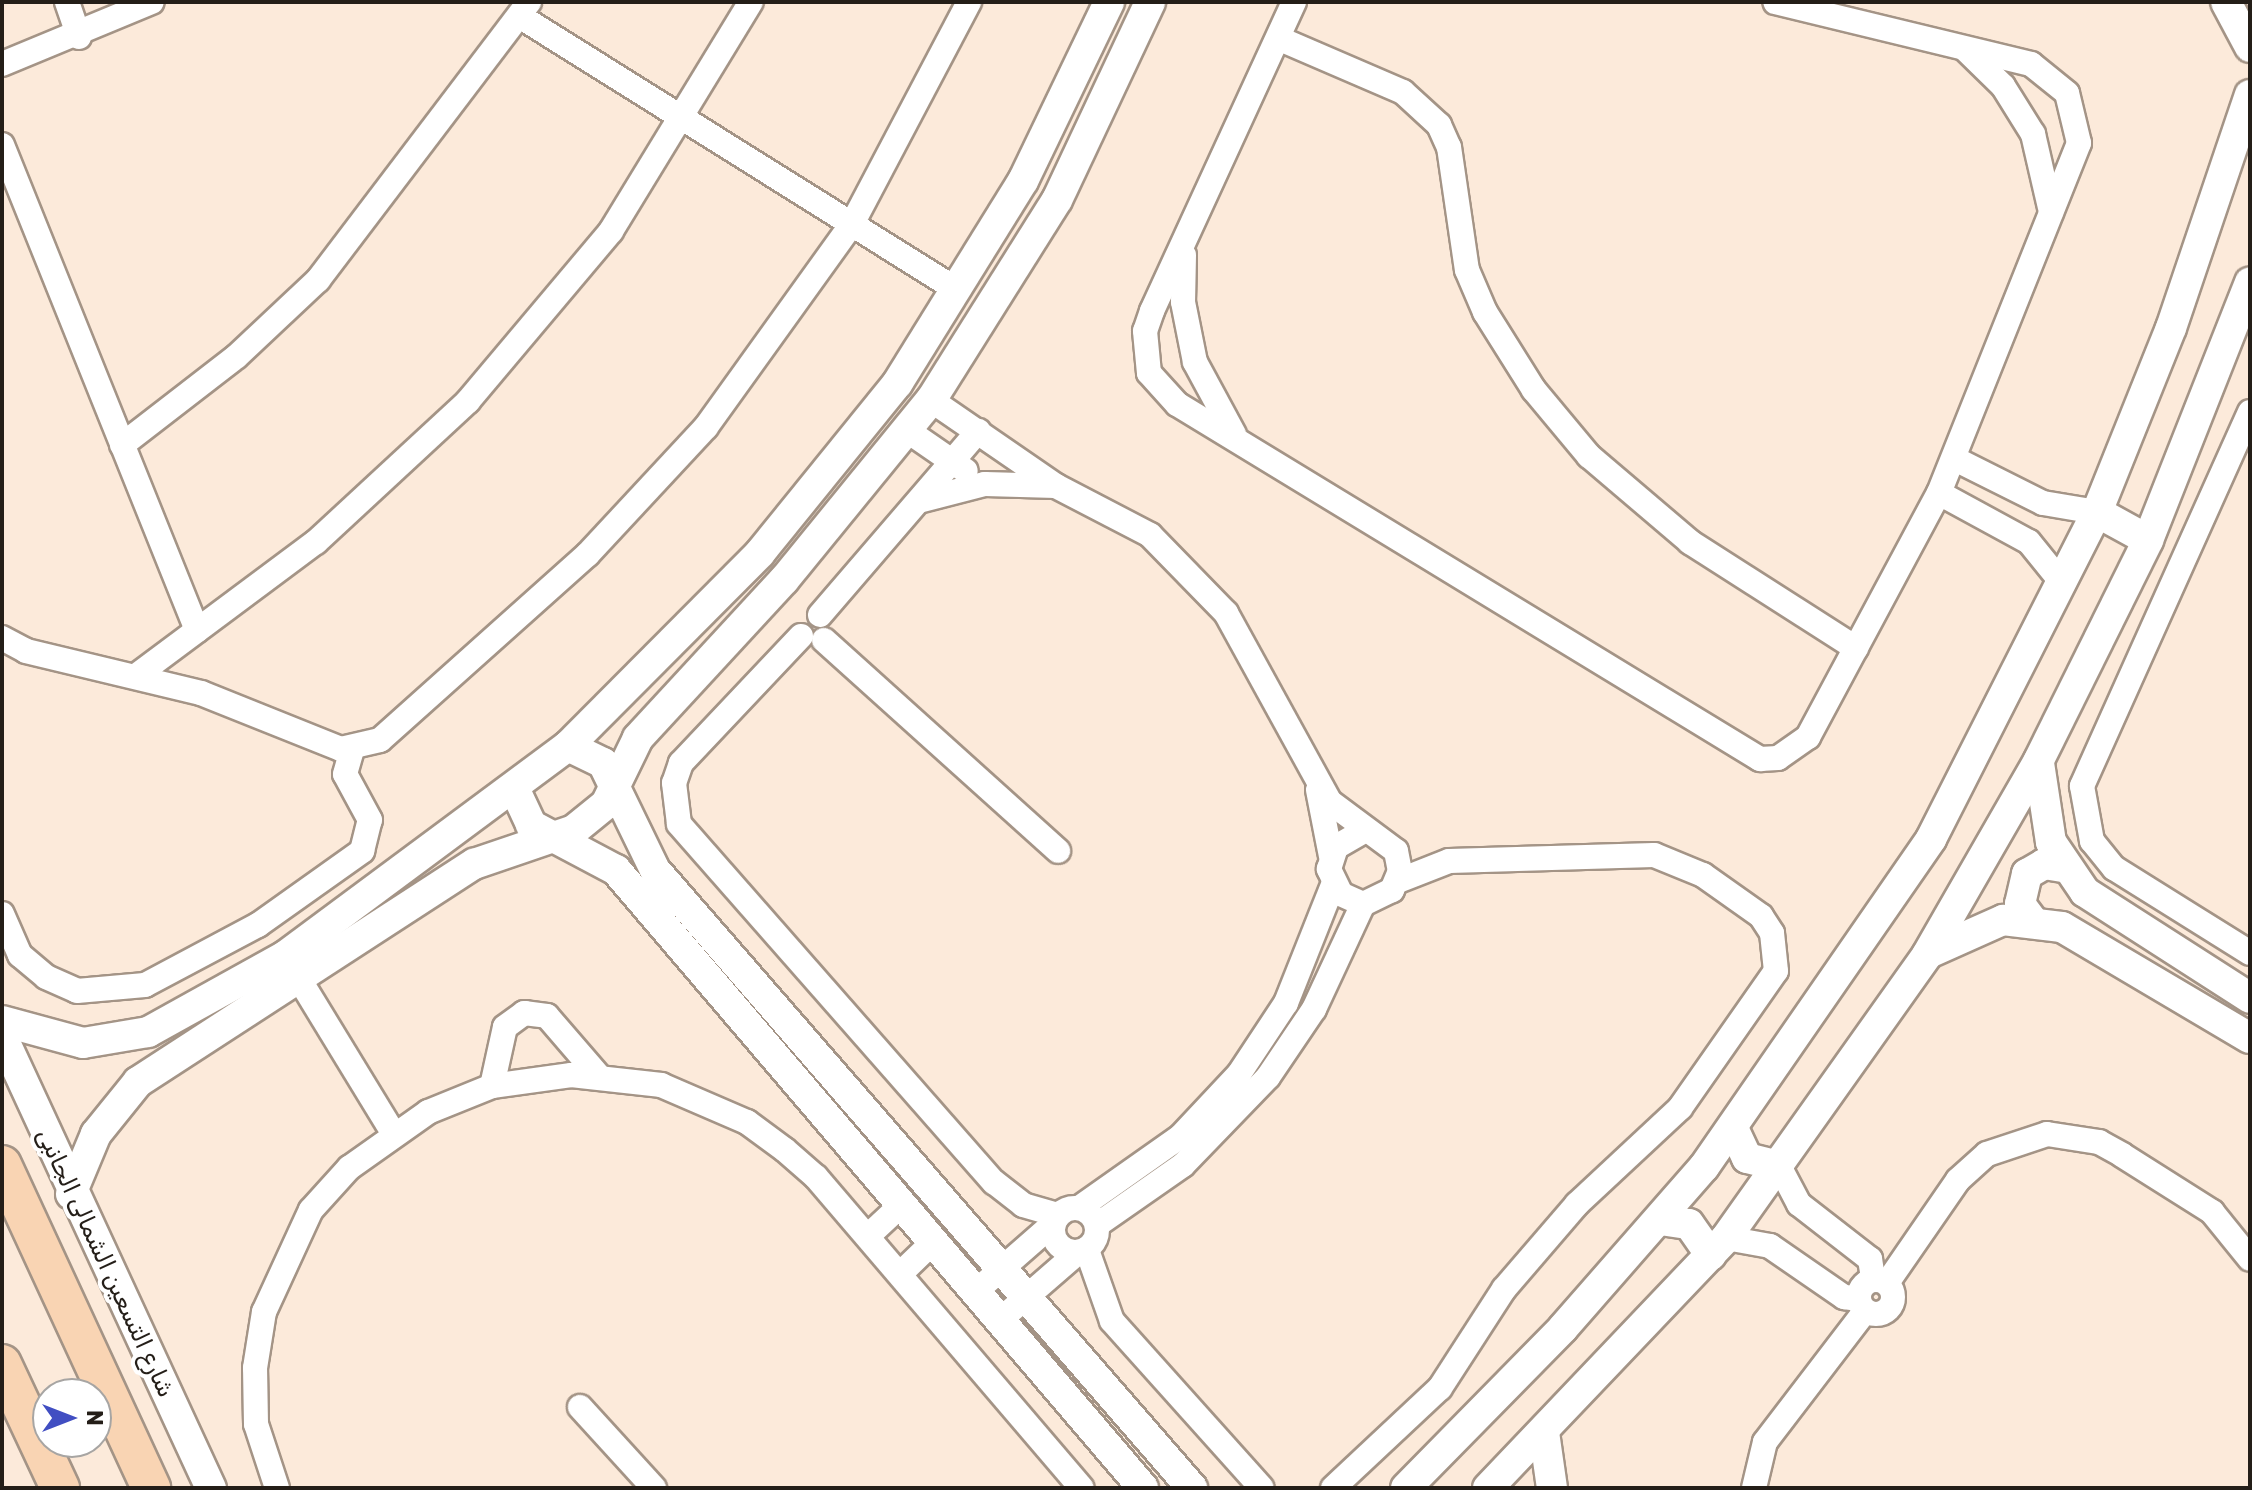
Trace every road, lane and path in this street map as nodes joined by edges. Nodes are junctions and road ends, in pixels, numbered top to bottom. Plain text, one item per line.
1 (67, 2) edge
2 (152, 2) edge
3 (751, 2) edge
4 (969, 2) edge
5 (1109, 2) edge
6 (1150, 2) edge
7 (1294, 2) edge
8 (1775, 2) edge
9 (2226, 2) edge
10 (525, 10) edge
11 (79, 37) junction
12 (1280, 39) junction
13 (1962, 47) junction
14 (2250, 47) edge
15 (2, 64) edge
16 (2250, 95) edge
17 (685, 120) junction
18 (2, 145) edge
19 (2052, 216) junction
20 (852, 224) junction
21 (1185, 241) junction
22 (2250, 283) edge
23 (957, 290) junction
24 (931, 400) junction
25 (2250, 412) edge
26 (908, 431) junction
27 (978, 431) junction
28 (1240, 443) junction
29 (122, 445) junction
30 (1011, 455) junction
31 (1955, 459) junction
32 (952, 462) junction
33 (1985, 475) junction
34 (985, 484) junction
35 (1056, 486) junction
36 (1939, 493) junction
37 (922, 500) junction
38 (1968, 508) junction
39 (2097, 512) junction
40 (2148, 540) junction
41 (2063, 584) junction
42 (197, 630) junction
43 (2, 638) edge
44 (812, 638) junction
45 (1856, 648) junction
46 (26, 651) junction
47 (2, 661) edge
48 (140, 673) junction
49 (568, 746) junction
50 (352, 750) junction
51 (2039, 760) junction
52 (1317, 784) junction
53 (616, 786) junction
54 (515, 790) junction
55 (1362, 832) junction
56 (555, 835) junction
57 (1390, 843) junction
58 (1058, 851) dead end
59 (1331, 856) junction
60 (1449, 861) junction
61 (2064, 867) junction
62 (1398, 881) junction
63 (1333, 885) junction
64 (1363, 904) junction
65 (2, 914) edge
66 (2032, 920) junction
67 (2250, 953) edge
68 (1927, 955) junction
69 (301, 982) junction
70 (2250, 998) edge
71 (2, 1021) edge
72 (148, 1032) junction
73 (2, 1036) edge
74 (2250, 1038) edge
75 (165, 1063) junction
76 (598, 1075) junction
77 (492, 1086) junction
78 (1733, 1128) junction
79 (393, 1133) junction
80 (2, 1165) edge
81 (1779, 1166) junction
82 (71, 1194) junction
83 (898, 1208) junction
84 (1064, 1215) junction
85 (1660, 1220) junction
86 (1097, 1225) junction
87 (868, 1236) junction
88 (930, 1245) junction
89 (1718, 1246) junction
90 (1082, 1251) junction
91 (2250, 1259) edge
92 (1001, 1269) junction
93 (900, 1274) junction
94 (974, 1293) junction
95 (1871, 1293) junction
96 (1026, 1297) junction
97 (1000, 1320) junction
98 (2, 1364) edge
99 (580, 1407) dead end
100 (1544, 1432) junction
101 (641, 1485) edge
102 (60, 1488) edge
103 (151, 1488) edge
104 (211, 1488) edge
105 (277, 1488) edge
106 (1082, 1488) edge
107 (1143, 1488) edge
108 (1192, 1488) edge
109 (1262, 1488) edge
110 (1333, 1488) edge
111 (1406, 1488) edge
112 (1488, 1488) edge
113 (1552, 1488) edge
114 (1754, 1488) edge

1 - 11 street
2 - 11 street
3 - 17 street
4 - 20 street
5 - 23 street
6 - 24 street
7 - 12 street
8 - 13 street
9 - 14 street
10 - 17 street
10 - 29 street
11 - 15 street
12 - 21 street
12 - 45 street
13 - 19 street
13 - 19 street
16 - 39 street
17 - 20 street
17 - 42 street
18 - 29 street
19 - 31 street
20 - 23 street
20 - 50 street
21 - 28 street
21 - 28 street
22 - 40 street
23 - 49 street
24 - 26 street
24 - 27 street
25 - 67 street
26 - 32 street
26 - 53 street
27 - 30 street
27 - 32 street
28 - 45 street
29 - 42 street
30 - 34 street
30 - 35 street
31 - 33 street
31 - 36 street
32 - 34 street
32 - 37 street
33 - 38 street
33 - 39 street
34 - 35 street
34 - 37 street
35 - 52 street
36 - 38 street
36 - 45 street
37 - 44 street
38 - 41 street
39 - 40 street
39 - 41 street
40 - 51 street
41 - 78 street
42 - 48 street
43 - 46 street
44 - 58 street
44 - 84 street
46 - 47 street
46 - 48 street
48 - 50 street
49 - 53 street
49 - 54 street
50 - 65 street
51 - 61 street
51 - 68 street
52 - 55 street
52 - 59 street
53 - 56 street
53 - 92 street
54 - 56 street
54 - 72 street
55 - 57 street
55 - 59 street
56 - 69 street
56 - 83 street
57 - 60 street
57 - 62 street
59 - 63 street
60 - 62 street
60 - 110 street
61 - 66 street
61 - 70 street
62 - 64 street
63 - 64 street
63 - 84 street
64 - 86 street
66 - 68 street
66 - 74 street
68 - 81 street
69 - 75 street
69 - 79 street
71 - 72 street
72 - 75 street
73 - 82 street, شارع التسعين الشمالى الجانبى
75 - 82 street
76 - 77 street
76 - 77 street
76 - 87 street
77 - 79 street
78 - 81 street
78 - 85 street
79 - 105 street
80 - 103 main road
81 - 89 street
81 - 95 street
82 - 104 street, شارع التسعين الشمالى الجانبى
83 - 87 street
83 - 88 street
84 - 86 street
84 - 90 street
84 - 92 street
85 - 89 street
85 - 111 street
86 - 90 street
87 - 93 street
88 - 93 street
88 - 94 street
89 - 95 street
89 - 100 street
90 - 96 street
90 - 109 street
91 - 95 street
92 - 94 street
92 - 96 street
93 - 106 street
94 - 97 street
95 - 114 street
96 - 97 street
96 - 108 street
97 - 107 street
98 - 102 main road
99 - 101 street
100 - 112 street
100 - 113 street

